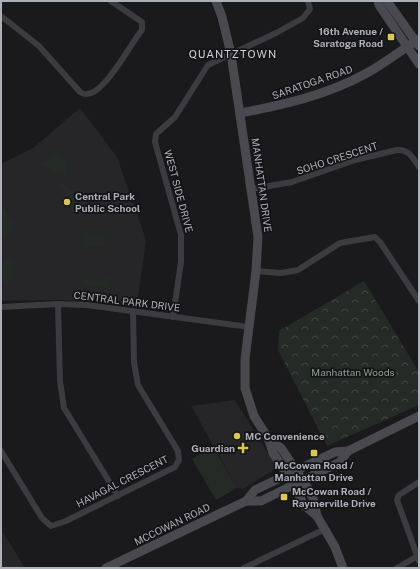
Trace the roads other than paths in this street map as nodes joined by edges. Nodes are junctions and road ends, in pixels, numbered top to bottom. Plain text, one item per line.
1 (111, 1) edge
2 (216, 1) edge
3 (308, 1) edge
4 (378, 1) edge
5 (387, 1) edge
6 (1, 16) edge
7 (418, 42) edge
8 (407, 47) junction
9 (231, 54) junction
10 (419, 64) edge
11 (240, 113) junction
12 (419, 168) edge
13 (252, 189) junction
14 (256, 270) junction
15 (419, 302) edge
16 (58, 304) junction
17 (1, 307) edge
18 (133, 311) junction
19 (173, 317) junction
20 (249, 327) junction
21 (419, 416) edge
22 (1, 451) edge
23 (348, 451) junction
24 (291, 473) junction
25 (303, 481) junction
26 (419, 482) edge
27 (294, 485) junction
28 (118, 496) junction
29 (246, 501) junction
30 (317, 516) junction
31 (325, 529) junction
32 (418, 559) edge
33 (106, 568) edge
34 (244, 568) edge
35 (343, 568) edge
36 (397, 568) edge

1 - 6 street
2 - 9 street, MANHATTAN DRIVE
3 - 9 street
4 - 8 street
5 - 7 street
7 - 8 street, SARATOGA ROAD
8 - 10 street
8 - 11 street, SARATOGA ROAD
9 - 11 street, MANHATTAN DRIVE
9 - 19 street, WEST SIDE DRIVE
11 - 13 street, MANHATTAN DRIVE
12 - 13 street, SOHO CRESCENT
13 - 14 street, MANHATTAN DRIVE
14 - 15 street
14 - 20 street, MANHATTAN DRIVE
16 - 17 street, CENTRAL PARK DRIVE
16 - 18 street, CENTRAL PARK DRIVE
16 - 28 street
18 - 19 street, CENTRAL PARK DRIVE
18 - 28 street, HAVAGAL CRESCENT
19 - 20 street, CENTRAL PARK DRIVE
20 - 24 street, MANHATTAN DRIVE
21 - 23 street, MCCOWAN ROAD
22 - 28 street, HAVAGAL CRESCENT
23 - 24 street, MCCOWAN ROAD
23 - 25 street, MCCOWAN ROAD
24 - 25 street, MANHATTAN DRIVE
24 - 27 street
24 - 29 street, MCCOWAN ROAD
25 - 27 street, MCCOWAN ROAD
25 - 30 street, MANHATTAN DRIVE
26 - 32 street
27 - 29 street, MCCOWAN ROAD
27 - 30 street
29 - 33 street, MCCOWAN ROAD
30 - 31 street
31 - 34 street
31 - 35 street
32 - 36 street

